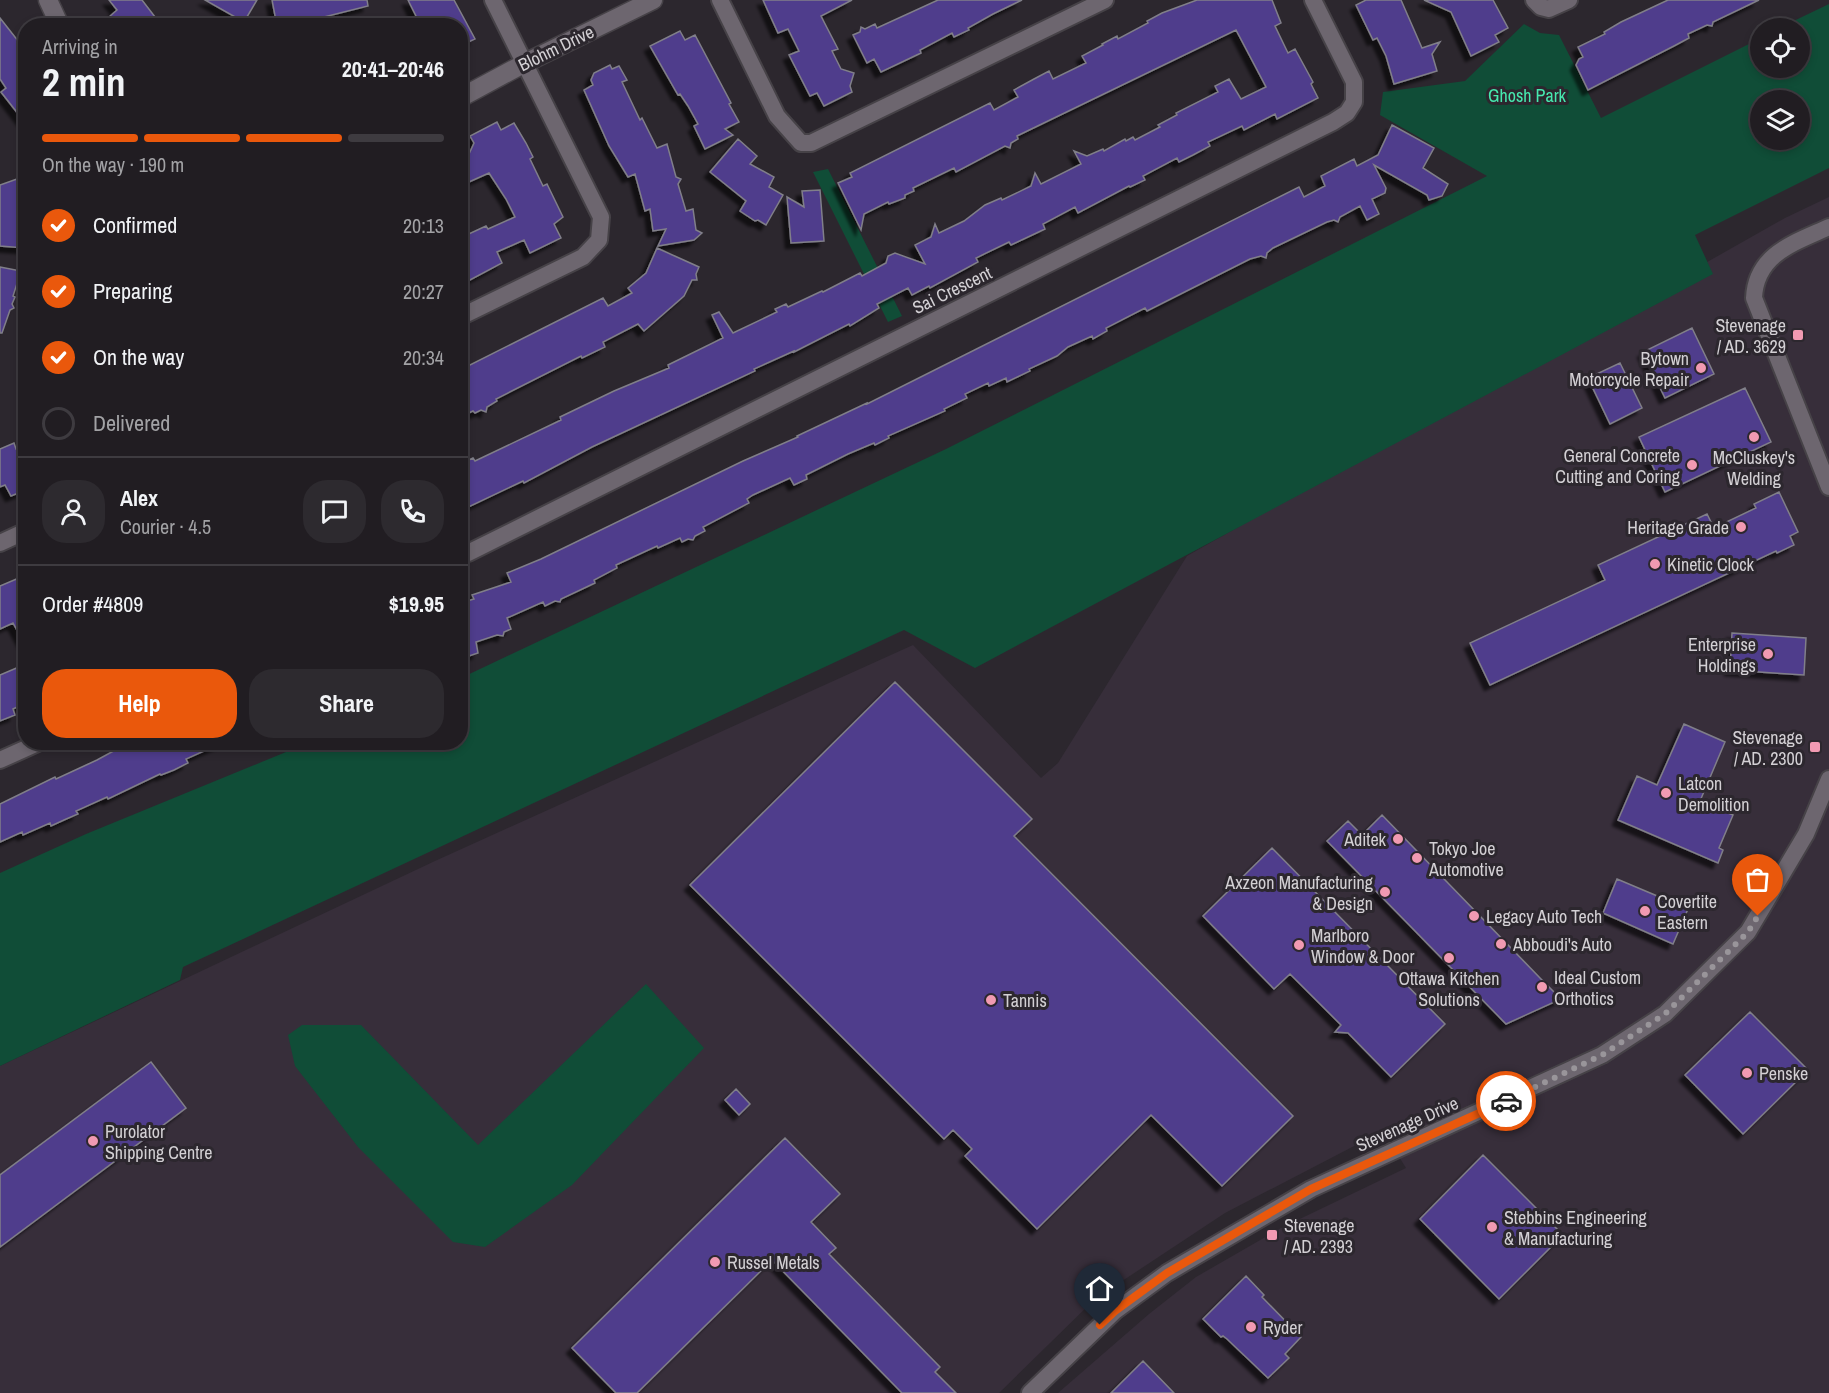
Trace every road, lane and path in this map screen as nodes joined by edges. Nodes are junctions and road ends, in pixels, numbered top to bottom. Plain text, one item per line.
1 (48, 0) edge
2 (493, 0) edge
3 (653, 0) edge
4 (720, 0) edge
5 (1105, 0) edge
6 (1313, 0) edge
7 (1534, 0) edge
8 (1569, 0) edge
9 (56, 18) edge
10 (525, 63) junction
11 (468, 94) edge
12 (1829, 227) edge
13 (468, 313) edge
14 (1829, 487) edge
15 (18, 535) edge
16 (0, 543) edge
17 (468, 551) edge
18 (22, 750) edge
19 (0, 760) edge
20 (1829, 779) edge
21 (1030, 1393) edge

1 - 9 street
2 - 10 street
3 - 10 street, Blohm Drive
4 - 5 street
6 - 17 street, Sai Crescent
7 - 8 street
10 - 11 street, Blohm Drive
10 - 13 street
12 - 14 street
15 - 16 street
18 - 19 street
20 - 21 street, Stevenage Drive

